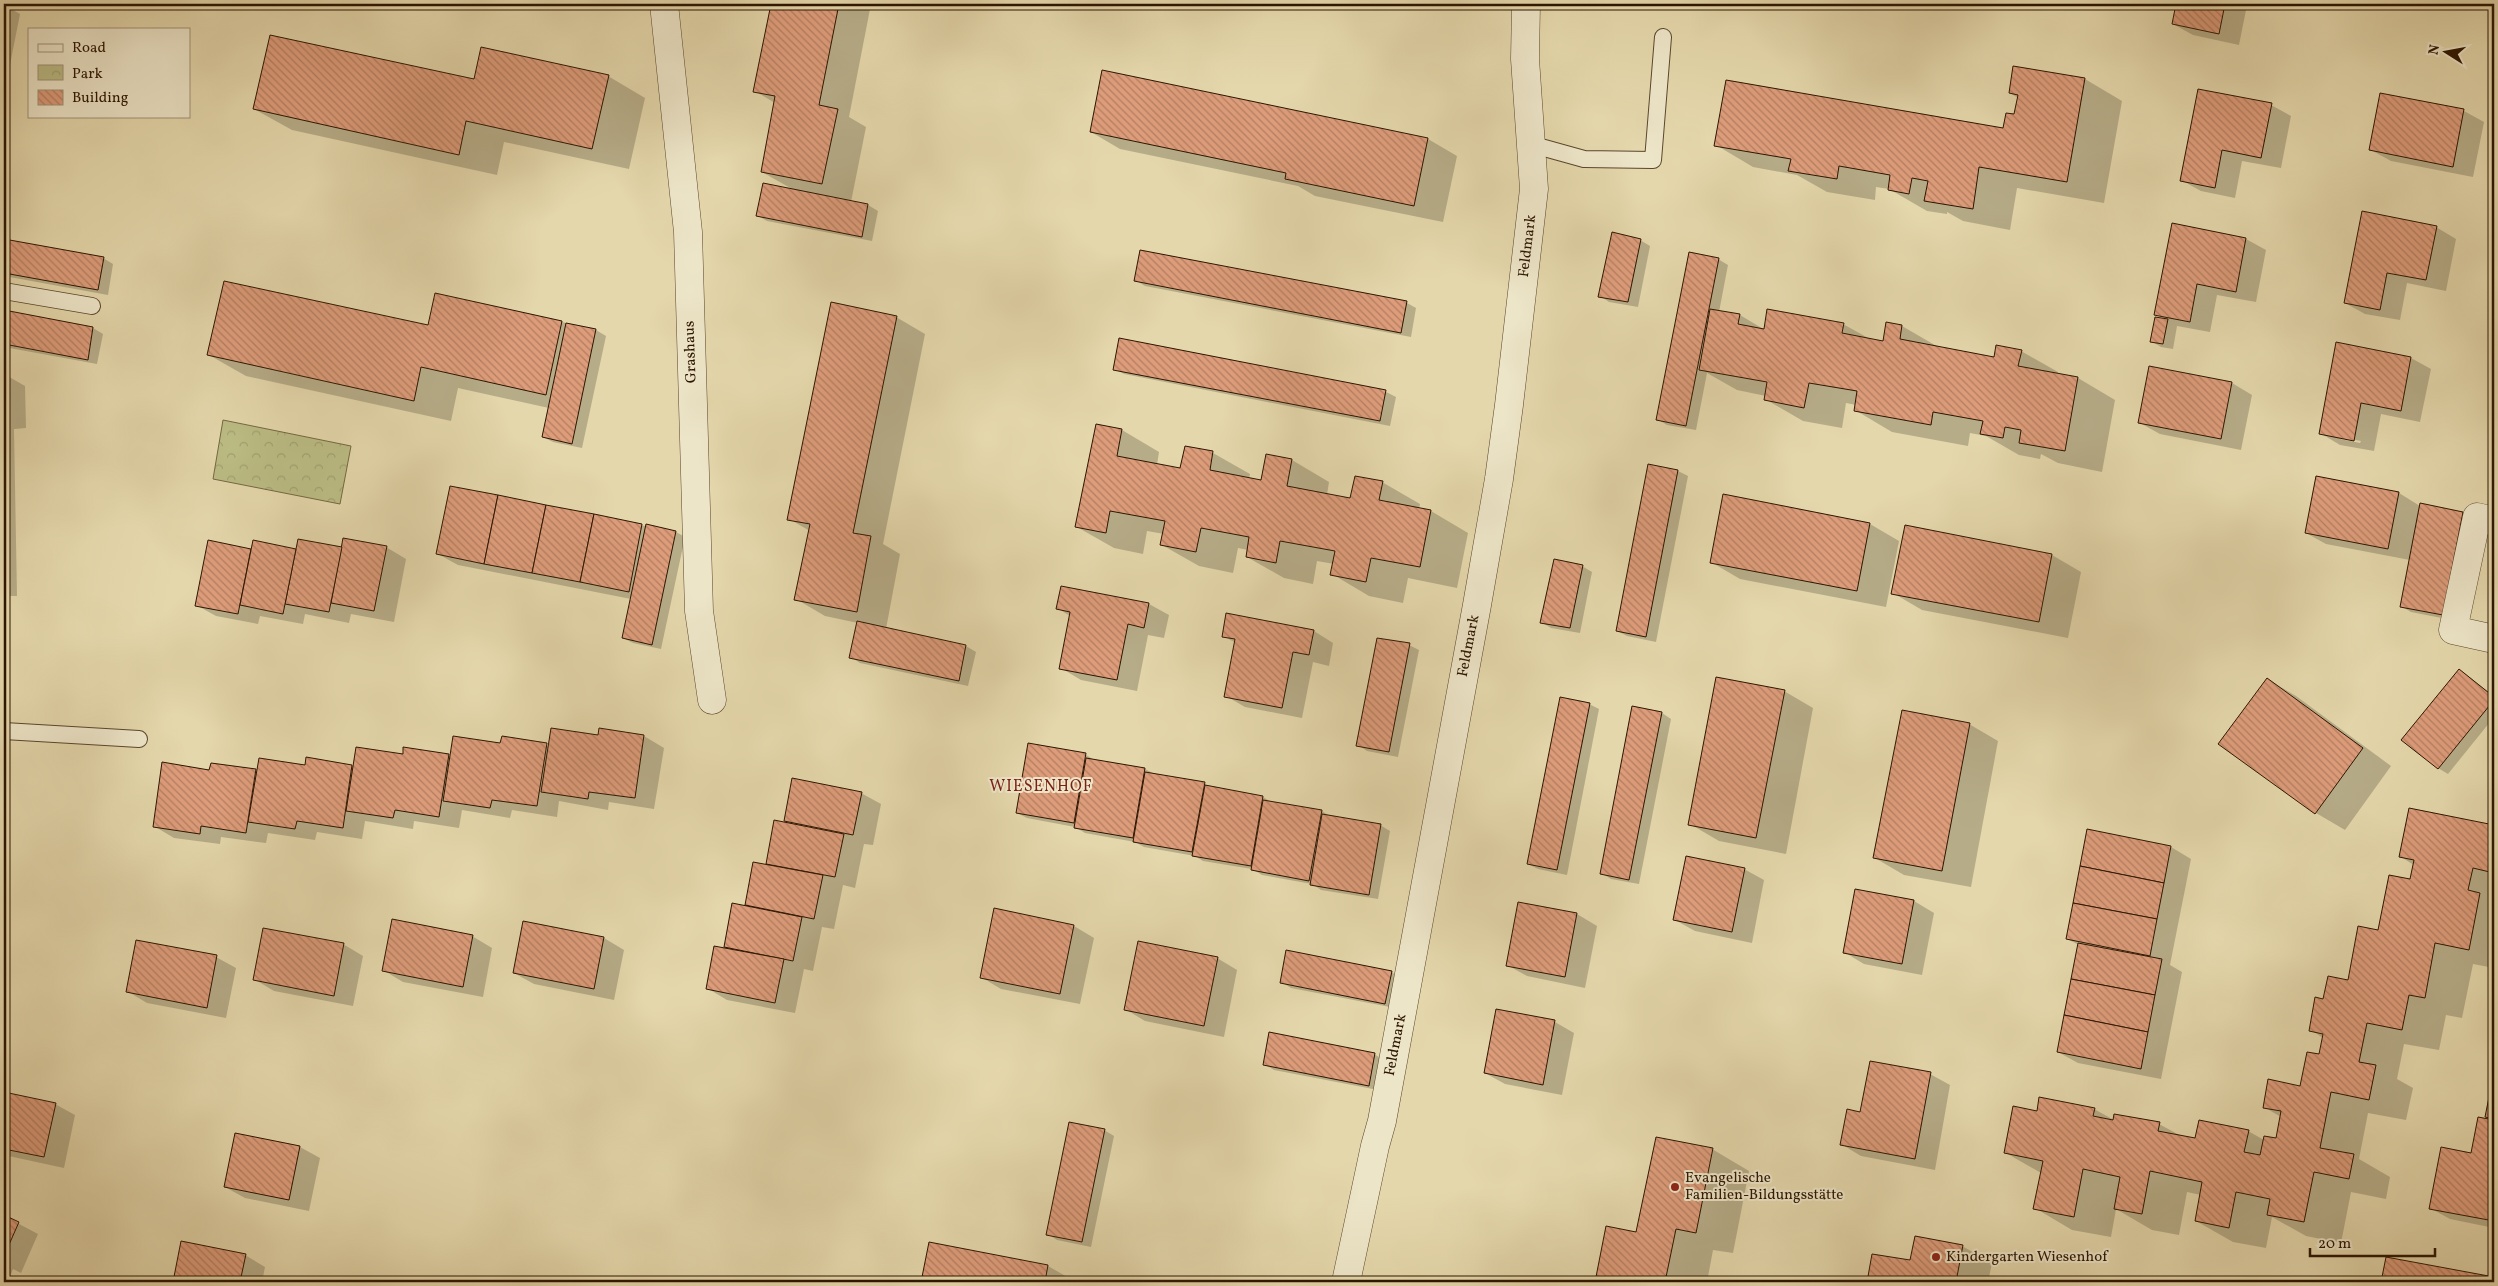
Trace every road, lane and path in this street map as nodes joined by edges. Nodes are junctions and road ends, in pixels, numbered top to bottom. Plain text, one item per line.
1 (664, 4) edge
2 (1526, 4) edge
3 (1664, 37) dead end
4 (1530, 144) junction
5 (4, 291) edge
6 (92, 306) dead end
7 (2494, 521) edge
8 (2494, 639) edge
9 (712, 700) dead end
10 (4, 731) edge
11 (139, 739) dead end
12 (1346, 1282) edge

1 - 9 street, Grashaus
2 - 4 street, Feldmark
3 - 4 lane
4 - 12 street, Feldmark
5 - 6 lane
7 - 8 street
10 - 11 lane

